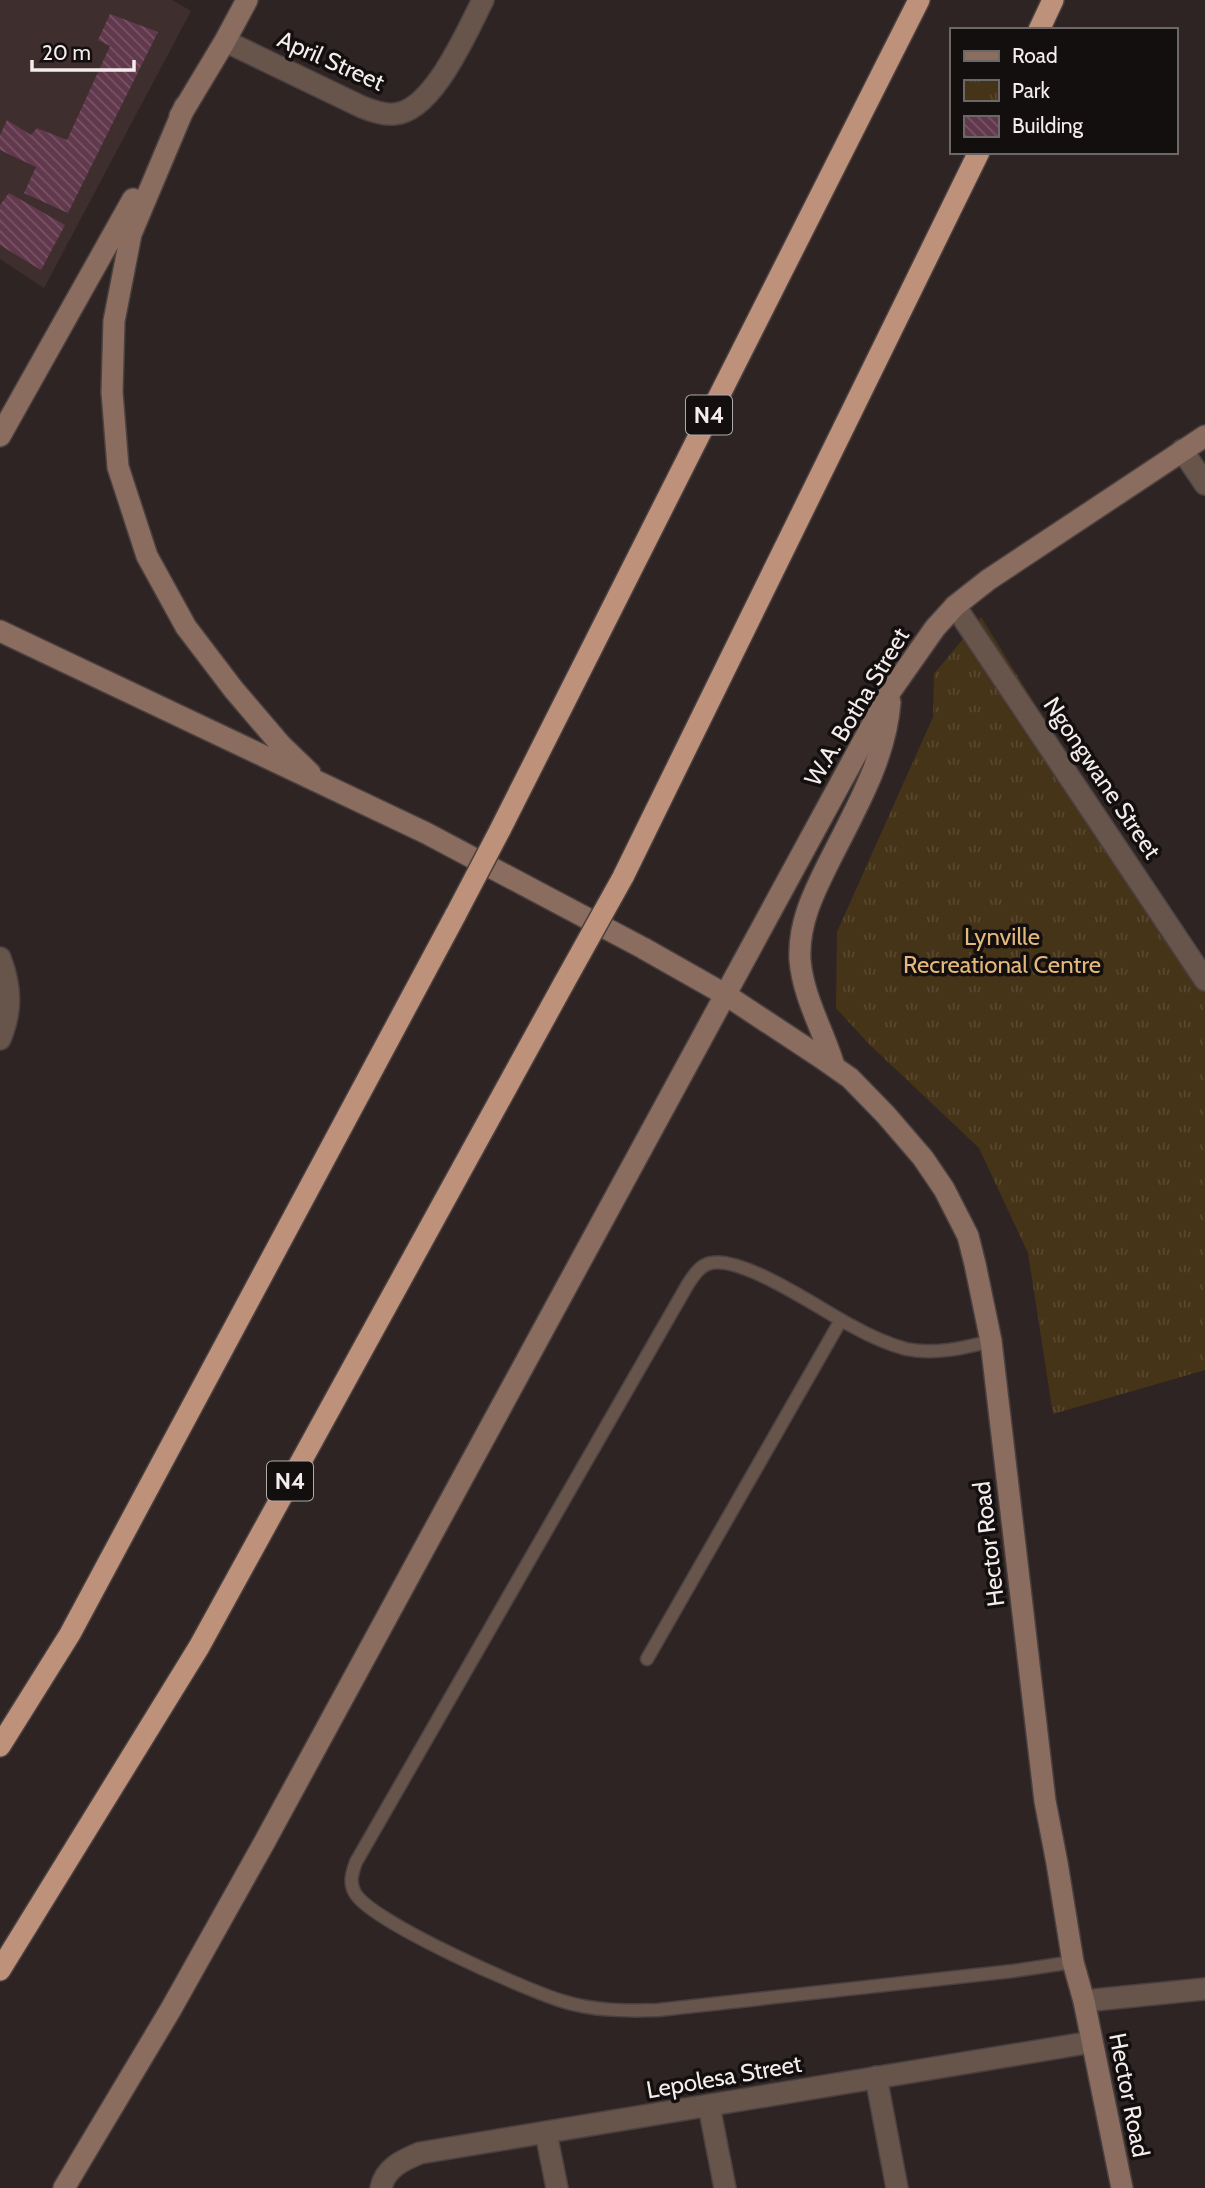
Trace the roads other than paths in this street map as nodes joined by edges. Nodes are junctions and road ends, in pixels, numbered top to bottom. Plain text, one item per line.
1 (247, 0) edge
2 (483, 0) edge
3 (919, 0) edge
4 (1053, 0) edge
5 (1040, 28) edge
6 (225, 41) junction
7 (185, 106) junction
8 (978, 154) edge
9 (0, 436) edge
10 (1205, 436) edge
11 (1182, 450) junction
12 (1205, 484) edge
13 (955, 606) junction
14 (0, 631) edge
15 (890, 692) junction
16 (325, 787) junction
17 (0, 958) edge
18 (1205, 980) edge
19 (726, 995) junction
20 (0, 1039) edge
21 (834, 1066) junction
22 (841, 1320) junction
23 (992, 1341) junction
24 (647, 1658) dead end
25 (0, 1746) edge
26 (1073, 1962) junction
27 (0, 1970) edge
28 (1205, 1989) edge
29 (1084, 2001) junction
30 (1092, 2042) junction
31 (876, 2077) junction
32 (709, 2106) junction
33 (546, 2133) junction
34 (64, 2188) edge
35 (382, 2188) edge
36 (557, 2188) edge
37 (725, 2188) edge
38 (897, 2188) edge
39 (1122, 2188) edge

1 - 6 main road
2 - 6 street, April Street
3 - 25 highway, N4, bridge
4 - 5 highway
6 - 7 main road
7 - 9 main road
7 - 16 main road
8 - 27 highway, N4, bridge
10 - 11 main road, W.A. Botha Street
11 - 12 street
11 - 13 main road, W.A. Botha Street
13 - 15 main road, W.A. Botha Street
13 - 18 street, Ngongwane Street
14 - 16 main road, Hector Road
15 - 19 main road, W.A. Botha Street
15 - 21 main road
16 - 19 main road, Hector Road
17 - 20 street
19 - 21 main road, Hector Road
19 - 34 main road, W.A. Botha Street
21 - 23 main road, Hector Road
22 - 23 lane
22 - 24 lane
22 - 26 lane
23 - 26 main road, Hector Road
26 - 29 main road, Hector Road
28 - 29 street
29 - 30 main road, Hector Road
30 - 31 street, Lepolesa Street
30 - 39 main road, Hector Road
31 - 32 street, Lepolesa Street
31 - 38 street
32 - 33 street, Lepolesa Street
32 - 37 street
33 - 35 street, Lepolesa Street
33 - 36 street

